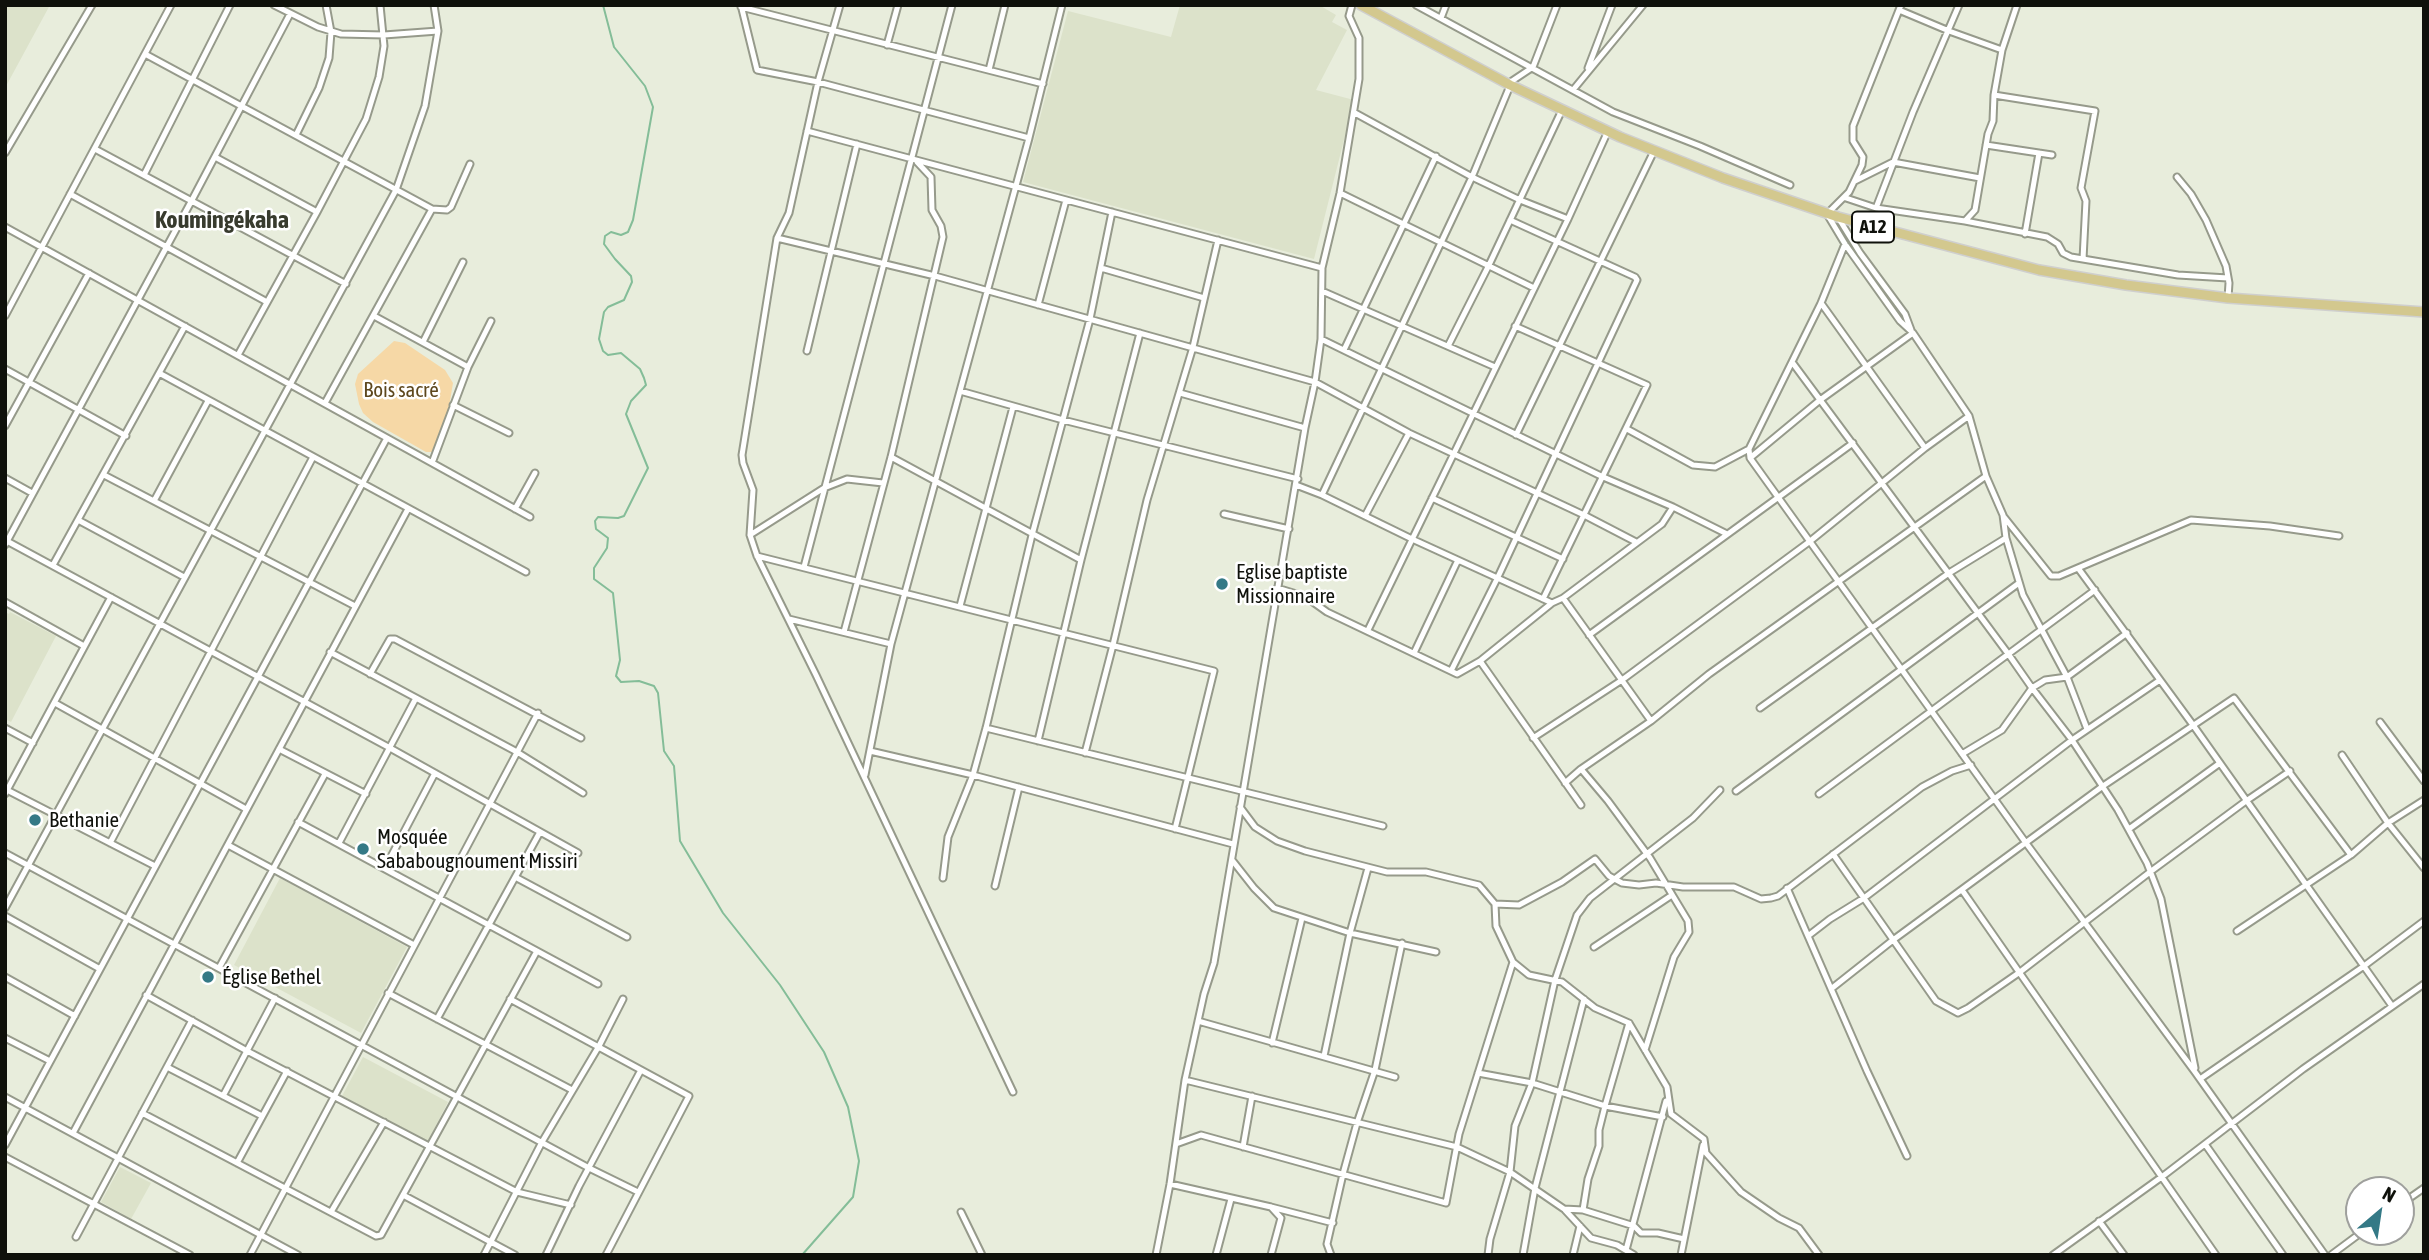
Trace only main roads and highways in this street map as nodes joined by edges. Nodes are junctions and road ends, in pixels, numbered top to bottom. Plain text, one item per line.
1 (1367, 7) edge
2 (2424, 312) edge

1 - 2 main road, A12

